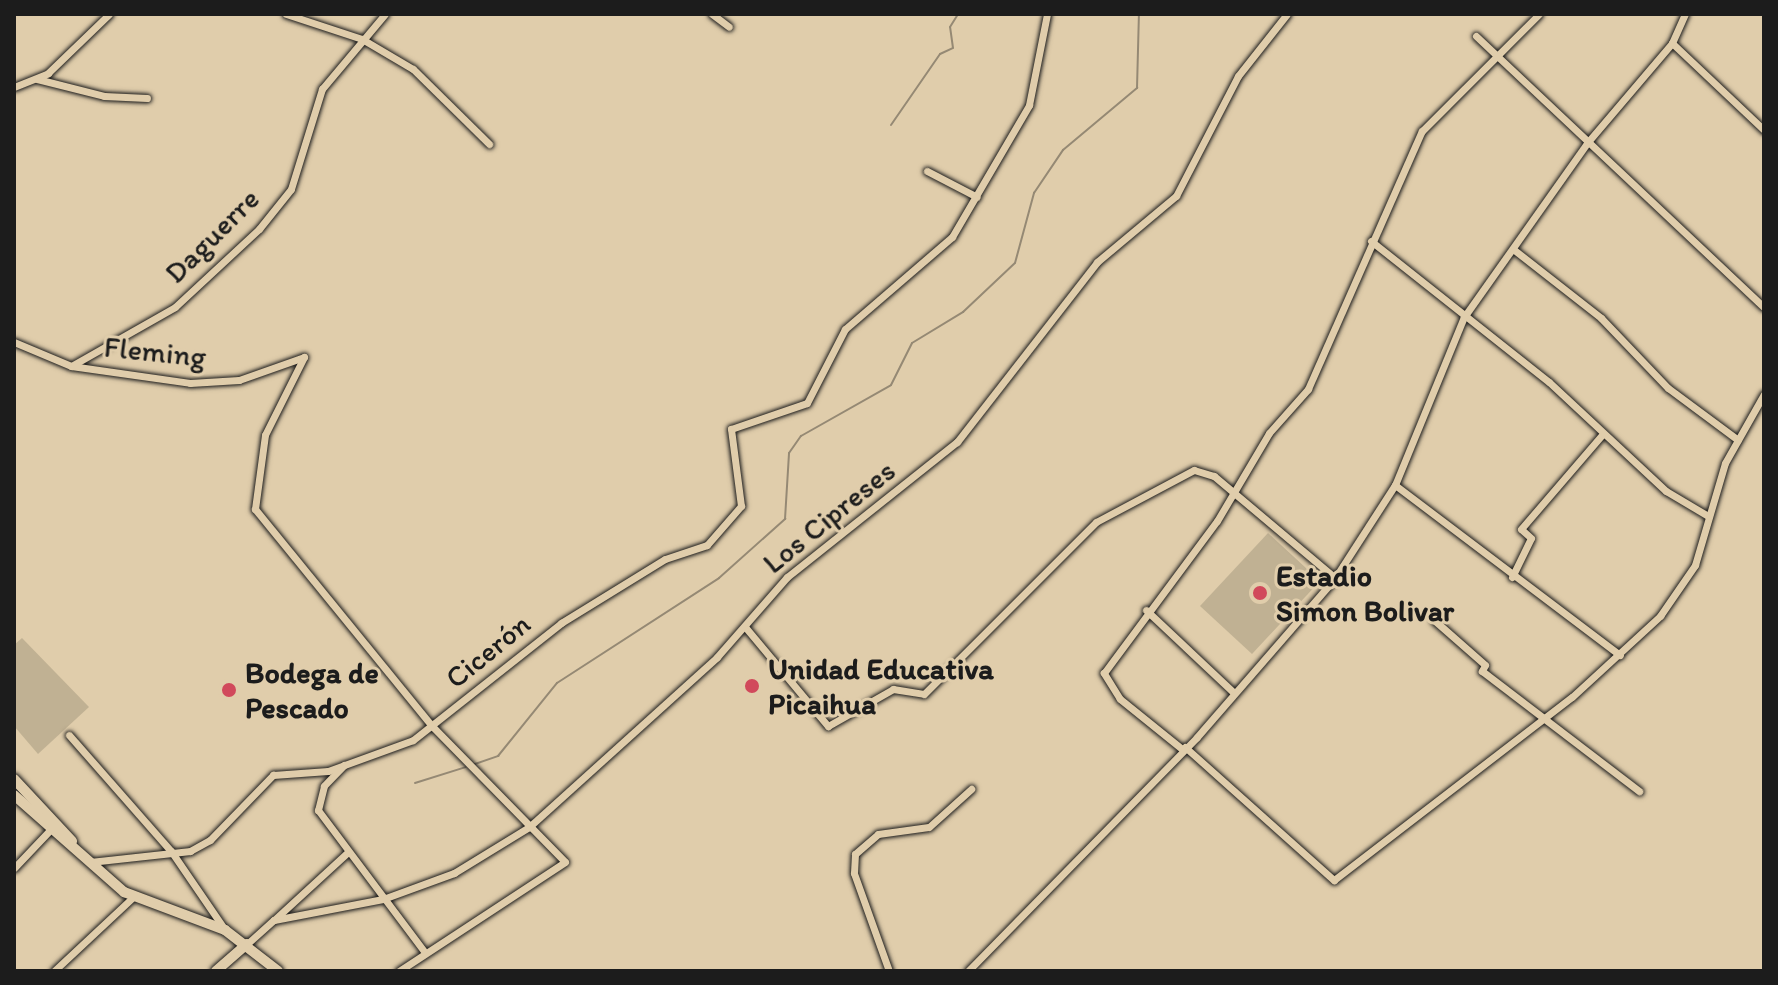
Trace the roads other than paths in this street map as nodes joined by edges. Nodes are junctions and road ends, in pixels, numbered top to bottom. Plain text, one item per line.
1 (109, 14) edge
2 (286, 14) edge
3 (385, 14) edge
4 (712, 14) edge
5 (1047, 14) edge
6 (1287, 14) edge
7 (1539, 14) edge
8 (1685, 14) edge
9 (729, 27) dead end
10 (1476, 36) dead end
11 (362, 39) junction
12 (1672, 43) junction
13 (1497, 58) junction
14 (37, 79) junction
15 (14, 87) edge
16 (147, 98) dead end
17 (1764, 130) edge
18 (1587, 143) junction
19 (489, 144) dead end
20 (927, 171) dead end
21 (977, 197) junction
22 (1371, 241) junction
23 (1513, 249) junction
24 (1764, 307) edge
25 (1464, 317) junction
26 (14, 342) edge
27 (71, 366) junction
28 (1764, 394) edge
29 (1601, 436) junction
30 (1738, 440) junction
31 (1395, 485) junction
32 (1236, 493) junction
33 (1708, 516) junction
34 (1512, 577) junction
35 (1335, 578) junction
36 (1146, 610) junction
37 (1434, 620) dead end
38 (746, 628) junction
39 (1620, 655) junction
40 (1234, 693) junction
41 (1542, 719) junction
42 (432, 726) junction
43 (69, 735) dead end
44 (1183, 748) junction
45 (344, 765) junction
46 (14, 779) edge
47 (971, 789) dead end
48 (1639, 791) dead end
49 (14, 795) edge
50 (529, 827) junction
51 (50, 830) junction
52 (171, 851) junction
53 (348, 852) junction
54 (84, 859) junction
55 (14, 868) edge
56 (133, 897) junction
57 (383, 899) junction
58 (274, 920) junction
59 (225, 930) junction
60 (247, 944) junction
61 (424, 951) junction
62 (54, 971) edge
63 (216, 971) edge
64 (278, 971) edge
65 (399, 971) edge
66 (889, 971) edge
67 (968, 971) edge

1 - 14 street
2 - 11 street
3 - 11 street, Daguerre
4 - 9 street
5 - 21 street
6 - 38 street, Los Cipreses
7 - 13 street
8 - 12 street
10 - 13 street
11 - 19 street
11 - 27 street, Daguerre
12 - 17 street
12 - 18 street
13 - 18 street
13 - 22 street
14 - 15 street
14 - 16 street
18 - 23 street
18 - 24 street
20 - 21 street
21 - 42 street, Cicerón
22 - 25 street
22 - 32 street
23 - 25 street
23 - 30 street
25 - 29 street
25 - 31 street
26 - 27 street, Fleming
27 - 42 street, Fleming
28 - 30 street
29 - 33 street
29 - 34 street
30 - 33 street
31 - 34 street
31 - 35 street
32 - 35 street
32 - 36 street
32 - 38 street
33 - 39 street
34 - 39 street
35 - 40 street
36 - 40 street
36 - 44 street
37 - 41 street
38 - 50 street, Los Cipreses
39 - 41 street
40 - 44 street
41 - 44 street
41 - 48 street
42 - 45 street, Cicerón
42 - 50 street
43 - 52 street
44 - 67 street
45 - 52 street, Cicerón
45 - 53 street
46 - 54 main road
47 - 66 street
49 - 51 main road
50 - 57 street, Los Cipreses
50 - 61 street
51 - 54 main road
51 - 55 street
52 - 54 street, Cicerón
52 - 59 street
53 - 57 street
53 - 58 street
54 - 56 main road
56 - 59 main road
56 - 62 street
57 - 58 street, Los Cipreses
57 - 61 street
58 - 60 street
59 - 60 main road
60 - 63 main road
60 - 64 main road
61 - 65 street

